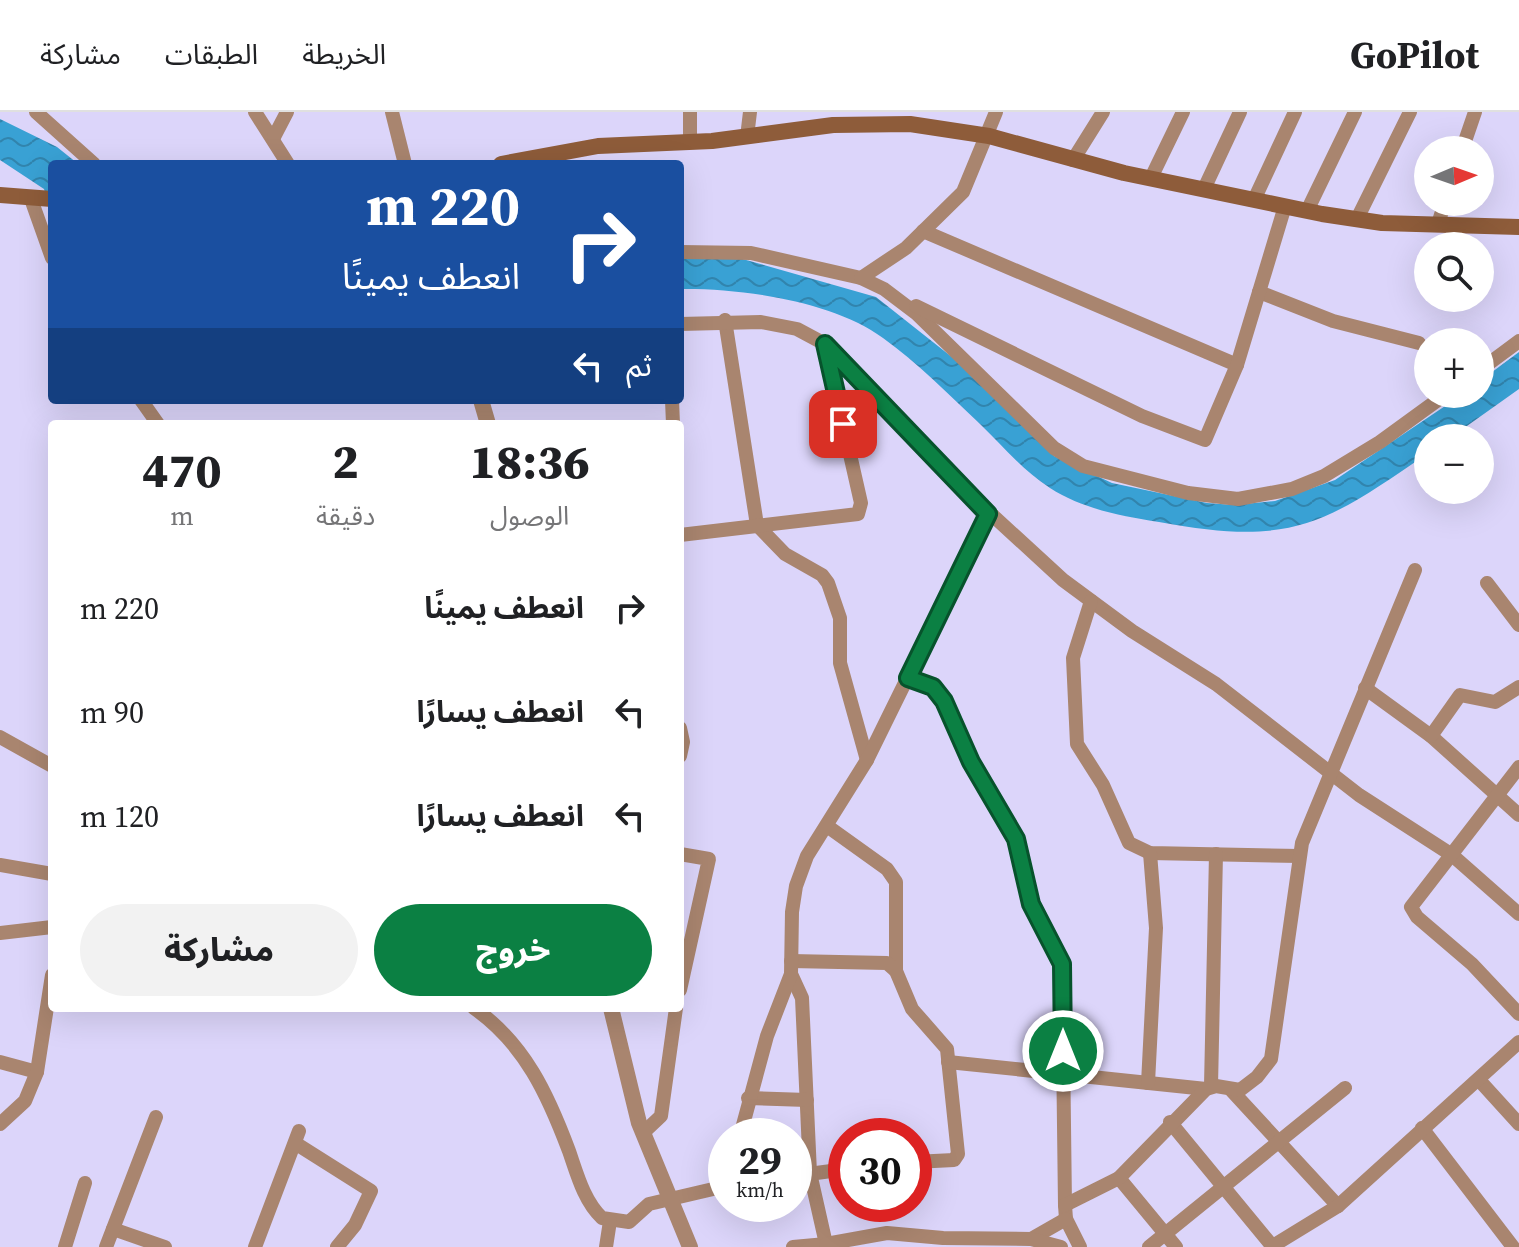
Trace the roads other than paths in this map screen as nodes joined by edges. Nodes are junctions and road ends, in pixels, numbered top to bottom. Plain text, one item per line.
1 (36, 112) edge
2 (255, 112) edge
3 (287, 112) edge
4 (392, 112) edge
5 (690, 112) edge
6 (750, 112) edge
7 (996, 112) edge
8 (1103, 112) edge
9 (1183, 112) edge
10 (1240, 112) edge
11 (1295, 112) edge
12 (1355, 112) edge
13 (1410, 112) edge
14 (1475, 112) edge
15 (907, 118) edge
16 (989, 136) junction
17 (1467, 136) edge
18 (274, 137) junction
19 (747, 137) junction
20 (690, 142) junction
21 (88, 160) edge
22 (286, 160) edge
23 (404, 160) edge
24 (518, 160) edge
25 (1073, 160) junction
26 (1151, 178) junction
27 (1204, 189) junction
28 (0, 195) edge
29 (42, 199) edge
30 (1254, 200) junction
31 (1285, 206) junction
32 (1307, 211) junction
33 (1441, 216) edge
34 (1357, 219) junction
35 (1438, 224) junction
36 (1519, 227) edge
37 (923, 231) junction
38 (48, 234) edge
39 (684, 252) edge
40 (861, 278) junction
41 (1259, 292) junction
42 (900, 299) junction
43 (725, 320) junction
44 (684, 324) edge
45 (1519, 341) edge
46 (1414, 342) edge
47 (825, 344) junction
48 (1494, 360) edge
49 (1237, 365) junction
50 (1427, 408) edge
51 (988, 514) junction
52 (757, 525) junction
53 (684, 534) edge
54 (1415, 570) dead end
55 (1487, 583) dead end
56 (1091, 601) junction
57 (1519, 625) edge
58 (908, 678) junction
59 (1519, 687) edge
60 (1365, 688) junction
61 (1431, 736) junction
62 (0, 737) edge
63 (867, 760) junction
64 (48, 764) edge
65 (1519, 767) edge
66 (1329, 773) junction
67 (1496, 793) junction
68 (1519, 815) edge
69 (827, 826) junction
70 (1150, 853) junction
71 (1216, 854) junction
72 (684, 855) edge
73 (1452, 855) junction
74 (1299, 856) junction
75 (0, 865) edge
76 (48, 873) edge
77 (1519, 914) edge
78 (48, 927) edge
79 (0, 933) edge
80 (791, 967) junction
81 (896, 971) junction
82 (684, 972) edge
83 (48, 1001) edge
84 (479, 1012) edge
85 (612, 1012) edge
86 (675, 1012) edge
87 (1519, 1014) edge
88 (1519, 1042) edge
89 (0, 1062) edge
90 (948, 1062) junction
91 (37, 1072) junction
92 (1064, 1077) junction
93 (1479, 1080) junction
94 (1148, 1083) junction
95 (1208, 1087) junction
96 (1345, 1088) dead end
97 (1232, 1091) junction
98 (748, 1098) junction
99 (807, 1100) junction
100 (156, 1117) dead end
101 (744, 1118) edge
102 (808, 1118) edge
103 (1170, 1122) junction
104 (0, 1124) edge
105 (1519, 1124) edge
106 (1422, 1128) junction
107 (643, 1133) junction
108 (1278, 1141) junction
109 (932, 1161) edge
110 (1119, 1178) junction
111 (812, 1182) edge
112 (85, 1183) dead end
113 (1224, 1188) junction
114 (708, 1191) edge
115 (669, 1201) junction
116 (1338, 1206) junction
117 (1066, 1212) junction
118 (610, 1221) junction
119 (113, 1229) junction
120 (1166, 1234) junction
121 (1031, 1239) junction
122 (826, 1244) junction
123 (1516, 1246) edge
124 (65, 1247) edge
125 (106, 1247) edge
126 (165, 1247) edge
127 (255, 1247) edge
128 (337, 1247) edge
129 (606, 1247) edge
130 (690, 1247) edge
131 (793, 1247) edge
132 (1061, 1247) edge
133 (1080, 1247) edge
134 (1149, 1247) edge
135 (1176, 1247) edge
136 (1272, 1247) edge

1 - 21 street
2 - 18 street
3 - 18 street
4 - 23 street
5 - 20 street
6 - 19 street
7 - 16 street
8 - 25 street
9 - 26 street
10 - 27 street
11 - 30 street
12 - 32 street
13 - 34 street
14 - 17 street
15 - 16 main road
15 - 19 main road
16 - 25 main road
16 - 37 street
18 - 22 street
19 - 20 main road
20 - 24 main road
25 - 26 main road
26 - 27 main road
27 - 30 main road
28 - 29 main road
29 - 38 street
30 - 31 main road
31 - 32 main road
31 - 41 street
32 - 34 main road
33 - 35 street
34 - 35 main road
35 - 36 main road
37 - 40 street
37 - 49 street
39 - 40 street
40 - 42 street
41 - 46 street
41 - 49 street
42 - 49 street
42 - 50 street
43 - 44 street
43 - 47 street
43 - 52 street
45 - 48 street
47 - 51 street
47 - 52 street
51 - 56 street
51 - 58 street
52 - 53 street
52 - 63 street
54 - 60 street
55 - 57 street
56 - 66 street
56 - 70 street
58 - 63 street
58 - 92 street
59 - 61 street
60 - 61 street
60 - 66 street
61 - 67 street
62 - 64 street
63 - 69 street
65 - 67 street
66 - 73 street
66 - 74 street
67 - 68 street
67 - 73 street
69 - 80 street
69 - 81 street
70 - 71 street
70 - 94 street
71 - 74 street
71 - 95 street
72 - 82 street
73 - 77 street
73 - 87 street
74 - 97 street
75 - 76 street
78 - 79 street
80 - 81 street
80 - 98 street
80 - 99 street
81 - 90 street
83 - 91 street
84 - 118 street
85 - 107 street
86 - 107 street
88 - 93 street
89 - 91 street
90 - 92 street
90 - 109 street
91 - 104 street
92 - 94 street
92 - 117 street
93 - 105 street
93 - 106 street
94 - 95 street
95 - 97 street
95 - 103 street
96 - 108 street
97 - 108 street
98 - 99 street
98 - 101 street
99 - 102 street
100 - 119 street
103 - 110 street
103 - 113 street
106 - 116 street
106 - 123 street
107 - 115 street
108 - 113 street
108 - 116 street
110 - 117 street
110 - 120 street
111 - 122 street
112 - 124 street
113 - 120 street
113 - 136 street
114 - 115 street
115 - 118 street
115 - 130 street
116 - 136 street
117 - 121 street
117 - 133 street
118 - 129 street
119 - 125 street
119 - 126 street
120 - 134 street
120 - 135 street
121 - 122 street
121 - 132 street
122 - 131 street
127 - 128 street

